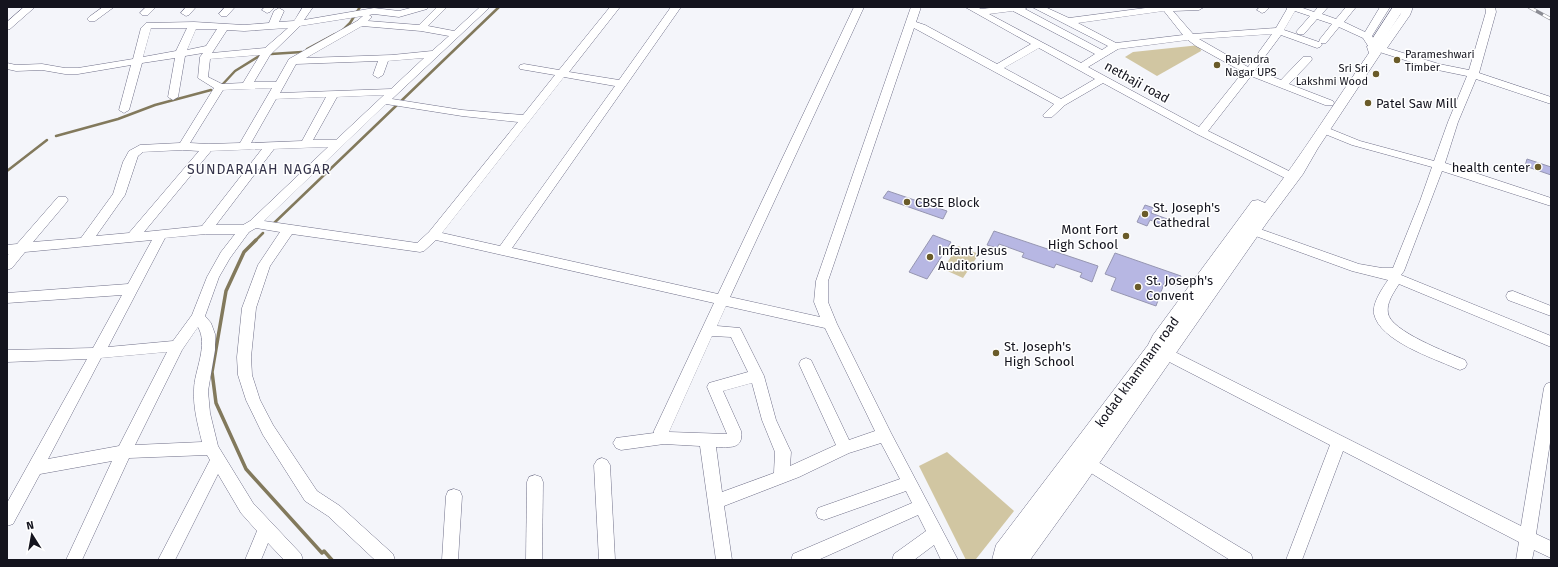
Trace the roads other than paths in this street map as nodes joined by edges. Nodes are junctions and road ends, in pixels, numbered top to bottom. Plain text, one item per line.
1 (30, 7) edge
2 (109, 7) edge
3 (308, 7) edge
4 (424, 7) edge
5 (442, 7) edge
6 (485, 7) edge
7 (615, 7) edge
8 (676, 7) edge
9 (859, 7) edge
10 (916, 7) edge
11 (970, 7) edge
12 (1027, 7) edge
13 (1037, 7) edge
14 (1092, 7) edge
15 (1199, 7) edge
16 (1292, 7) edge
17 (1323, 7) edge
18 (1351, 7) edge
19 (1385, 7) edge
20 (1399, 7) edge
21 (1408, 7) edge
22 (1490, 7) edge
23 (1014, 8) junction
24 (1166, 8) edge
25 (373, 10) edge
26 (279, 11) dead end
27 (980, 12) junction
28 (1316, 16) junction
29 (1100, 17) junction
30 (92, 19) dead end
31 (1068, 21) junction
32 (360, 23) junction
33 (1338, 23) junction
34 (296, 24) junction
35 (911, 24) junction
36 (194, 25) junction
37 (225, 26) junction
38 (273, 26) junction
39 (7, 27) edge
40 (421, 28) junction
41 (1278, 31) junction
42 (1301, 32) dead end
43 (456, 34) junction
44 (1190, 37) junction
45 (1039, 44) junction
46 (1374, 44) junction
47 (1115, 46) junction
48 (268, 51) junction
49 (207, 53) junction
50 (180, 54) junction
51 (434, 54) junction
52 (1102, 54) junction
53 (384, 58) junction
54 (1307, 58) dead end
55 (293, 61) junction
56 (138, 62) junction
57 (7, 66) edge
58 (524, 67) dead end
59 (1081, 67) junction
60 (997, 68) junction
61 (1248, 71) junction
62 (562, 73) junction
63 (1473, 74) junction
64 (378, 75) dead end
65 (1103, 79) junction
66 (622, 84) junction
67 (247, 85) junction
68 (280, 85) junction
69 (1282, 85) junction
70 (220, 87) junction
71 (394, 92) junction
72 (333, 94) junction
73 (273, 96) junction
74 (173, 97) dead end
75 (385, 101) junction
76 (1551, 101) edge
77 (1061, 103) junction
78 (1329, 103) junction
79 (124, 110) dead end
80 (1048, 115) dead end
81 (526, 119) junction
82 (1324, 130) junction
83 (1201, 132) junction
84 (339, 143) junction
85 (305, 145) junction
86 (183, 146) junction
87 (243, 147) junction
88 (270, 147) junction
89 (208, 148) junction
90 (1437, 165) junction
91 (1288, 176) junction
92 (62, 200) dead end
93 (1551, 202) edge
94 (254, 226) junction
95 (282, 228) junction
96 (1247, 228) junction
97 (206, 230) junction
98 (161, 235) junction
99 (433, 235) junction
100 (132, 238) junction
101 (85, 242) junction
102 (21, 248) junction
103 (7, 250) edge
104 (504, 250) junction
105 (7, 265) edge
106 (1382, 272) junction
107 (1396, 278) junction
108 (132, 289) junction
109 (1513, 296) dead end
110 (7, 298) edge
111 (723, 300) junction
112 (1551, 311) edge
113 (198, 317) junction
114 (830, 324) junction
115 (708, 331) junction
116 (1551, 342) edge
117 (177, 346) junction
118 (1160, 351) junction
119 (97, 354) junction
120 (7, 356) edge
121 (806, 364) dead end
122 (1460, 364) dead end
123 (757, 376) junction
124 (1551, 388) edge
125 (1548, 426) edge
126 (664, 438) junction
127 (886, 438) junction
128 (707, 439) junction
129 (1339, 442) junction
130 (621, 444) dead end
131 (844, 448) junction
132 (125, 452) junction
133 (215, 454) junction
134 (1088, 463) junction
135 (602, 465) dead end
136 (35, 468) junction
137 (782, 476) junction
138 (535, 482) dead end
139 (909, 483) junction
140 (454, 496) dead end
141 (716, 502) junction
142 (922, 506) junction
143 (824, 513) dead end
144 (7, 519) edge
145 (266, 529) junction
146 (936, 534) junction
147 (1526, 537) junction
148 (1551, 550) edge
149 (810, 558) edge
150 (74, 560) edge
151 (166, 560) edge
152 (253, 560) edge
153 (295, 560) edge
154 (387, 560) edge
155 (450, 560) edge
156 (534, 560) edge
157 (607, 560) edge
158 (724, 560) edge
159 (900, 560) edge
160 (950, 560) edge
161 (1003, 560) edge
162 (1017, 560) edge
163 (1245, 560) edge
164 (1294, 560) edge
165 (1524, 560) edge

1 - 39 street
2 - 30 street
3 - 34 street
4 - 25 street
5 - 40 street
6 - 43 street
7 - 62 street
8 - 66 street
9 - 111 street
10 - 35 street
11 - 27 street, nethaji road
12 - 23 street
13 - 31 street
14 - 29 street
15 - 24 street
16 - 28 street
16 - 41 street
17 - 28 street
18 - 33 street
19 - 46 street
20 - 46 main road
21 - 46 street
22 - 63 street
23 - 27 street
23 - 52 street
24 - 29 street
24 - 44 street
25 - 32 street
25 - 34 street
26 - 38 street
27 - 45 street, nethaji road
28 - 33 street
28 - 42 street
29 - 31 street
31 - 47 street
32 - 40 street
32 - 55 street
33 - 41 street
33 - 46 street
34 - 38 street
34 - 48 street
35 - 60 street
35 - 114 street
36 - 37 street
36 - 50 street
36 - 56 street
37 - 38 street
37 - 49 street
40 - 43 street
41 - 44 street
41 - 61 street
43 - 51 street
44 - 47 street
44 - 61 street
45 - 59 street, nethaji road
45 - 60 street
46 - 63 street
46 - 78 main road, kodad khammam road
46 - 82 main road, kodad khammam road
47 - 52 street
48 - 49 street
48 - 67 street
49 - 50 street
49 - 70 street
50 - 56 street
50 - 74 street
51 - 53 street
51 - 71 street
52 - 59 street
53 - 55 street
53 - 64 street
54 - 69 street
55 - 68 street
56 - 57 street
56 - 79 street
58 - 62 street
59 - 65 street, nethaji road
60 - 77 street
61 - 69 street
61 - 83 street
62 - 66 street
62 - 81 street
63 - 76 street
63 - 90 street
65 - 77 street
65 - 83 street, nethaji road
66 - 104 street
67 - 68 street
67 - 70 street
68 - 73 street
69 - 78 street
70 - 86 street
71 - 72 street
71 - 75 street
72 - 73 street
72 - 85 street
73 - 87 street
75 - 81 street
75 - 84 street
77 - 80 street
78 - 91 main road, kodad khammam road
81 - 99 street
82 - 90 street
82 - 91 main road, kodad khammam road
83 - 91 street, nethaji road
84 - 85 street
84 - 94 street
85 - 88 street
86 - 89 street
86 - 101 street
87 - 88 street
87 - 89 street
88 - 97 street
89 - 100 street
90 - 93 street
90 - 106 street
91 - 96 main road, kodad khammam road
92 - 102 street
94 - 95 street
94 - 97 street
94 - 113 street
95 - 99 street
95 - 154 street
96 - 106 street
96 - 118 main road, kodad khammam road
97 - 98 street
98 - 100 street
98 - 108 street
99 - 104 street
100 - 101 street
101 - 102 street
102 - 103 street
102 - 105 street
104 - 111 street
106 - 107 street
107 - 116 street
107 - 122 street
108 - 110 street
108 - 119 street
109 - 112 street
111 - 114 street
111 - 115 street
113 - 117 street
113 - 133 street
114 - 127 street
115 - 123 street
115 - 126 street
117 - 119 street
117 - 132 street
118 - 129 street
118 - 134 main road, kodad khammam road
118 - 161 main road, kodad khammam road
119 - 120 street
119 - 136 street
121 - 131 street
123 - 128 street
123 - 137 street
124 - 125 street
125 - 147 street
126 - 128 street
126 - 130 street
127 - 131 street
127 - 139 street
128 - 141 street
129 - 147 street
129 - 164 street
131 - 137 street
132 - 133 street
132 - 136 street
132 - 150 street
133 - 145 street
133 - 151 street
134 - 162 main road, kodad khammam road
134 - 163 street
135 - 157 street
136 - 144 street
137 - 141 street
138 - 156 street
139 - 142 street
139 - 143 street
140 - 155 street
141 - 158 street
142 - 146 street
142 - 149 street
145 - 152 street
145 - 153 street
146 - 159 street
146 - 160 street
147 - 148 street
147 - 165 street

